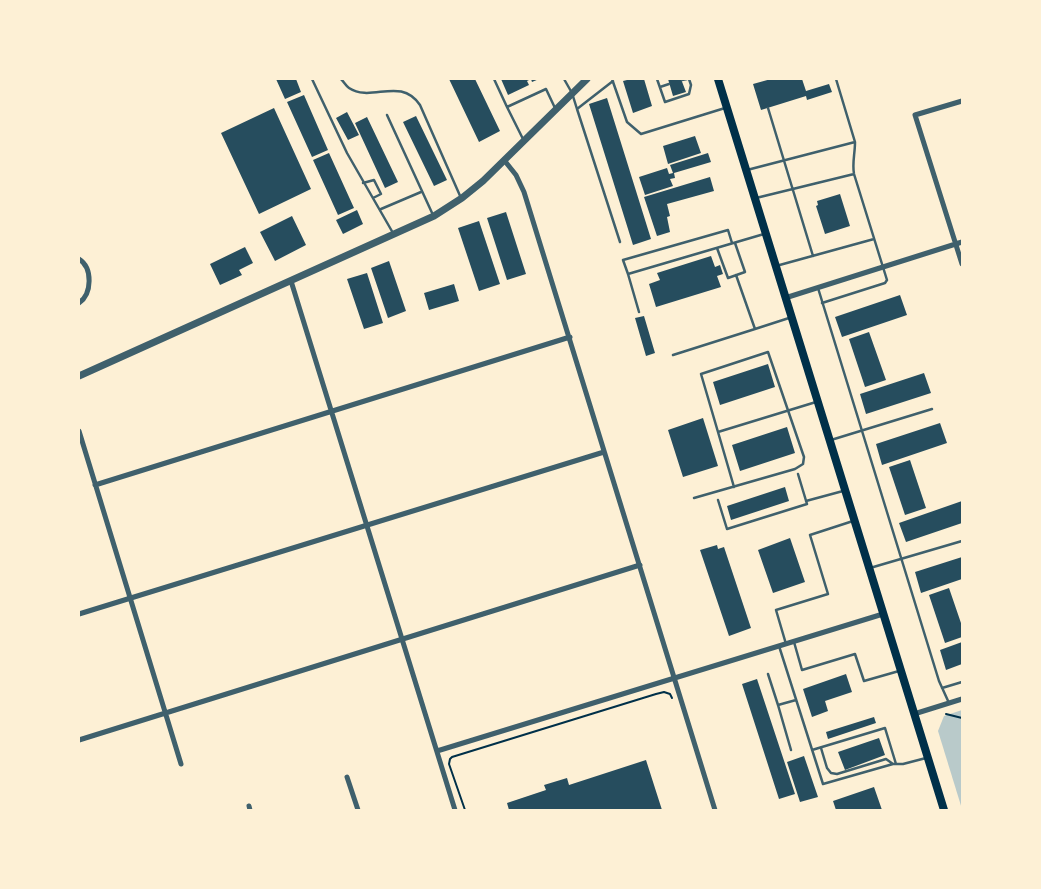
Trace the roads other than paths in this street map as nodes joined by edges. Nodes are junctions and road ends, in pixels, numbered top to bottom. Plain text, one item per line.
1 (312, 79) edge
2 (342, 79) edge
3 (494, 79) edge
4 (564, 79) edge
5 (657, 79) edge
6 (688, 79) edge
7 (718, 79) edge
8 (836, 79) edge
9 (584, 80) edge
10 (613, 80) edge
11 (682, 80) dead end
12 (669, 84) dead end
13 (660, 87) junction
14 (572, 94) junction
15 (962, 101) edge
16 (507, 107) junction
17 (726, 107) junction
18 (768, 108) dead end
19 (577, 109) junction
20 (556, 110) junction
21 (387, 115) dead end
22 (523, 141) junction
23 (855, 142) junction
24 (504, 160) junction
25 (785, 160) junction
26 (746, 170) junction
27 (854, 174) junction
28 (363, 182) junction
29 (794, 188) junction
30 (421, 192) junction
31 (373, 198) junction
32 (462, 198) junction
33 (754, 198) junction
34 (381, 209) junction
35 (434, 216) junction
36 (765, 233) junction
37 (394, 234) junction
38 (874, 239) junction
39 (620, 242) dead end
40 (962, 242) edge
41 (733, 243) junction
42 (956, 244) junction
43 (717, 248) junction
44 (813, 256) junction
45 (79, 259) edge
46 (962, 264) edge
47 (775, 266) junction
48 (882, 267) junction
49 (628, 274) junction
50 (736, 275) junction
51 (291, 281) junction
52 (818, 288) junction
53 (785, 298) junction
54 (79, 303) edge
55 (822, 303) junction
56 (639, 312) dead end
57 (791, 317) junction
58 (755, 329) junction
59 (570, 337) junction
60 (672, 354) dead end
61 (79, 376) edge
62 (817, 402) junction
63 (789, 410) junction
64 (932, 410) dead end
65 (331, 411) junction
66 (79, 431) edge
67 (862, 431) junction
68 (718, 432) junction
69 (829, 441) junction
70 (604, 452) junction
71 (798, 474) dead end
72 (95, 485) junction
73 (734, 487) junction
74 (845, 491) junction
75 (694, 498) dead end
76 (718, 500) dead end
77 (806, 501) junction
78 (854, 521) junction
79 (367, 525) junction
80 (962, 541) edge
81 (901, 559) junction
82 (640, 565) junction
83 (869, 568) junction
84 (131, 598) junction
85 (79, 614) edge
86 (883, 614) junction
87 (402, 639) junction
88 (794, 642) junction
89 (786, 644) junction
90 (779, 646) junction
91 (900, 670) junction
92 (768, 674) dead end
93 (675, 678) junction
94 (962, 682) edge
95 (942, 688) junction
96 (962, 699) edge
97 (796, 700) junction
98 (949, 703) junction
99 (778, 705) junction
100 (165, 713) junction
101 (914, 714) junction
102 (79, 740) edge
103 (821, 748) junction
104 (791, 750) dead end
105 (812, 750) junction
106 (437, 751) junction
107 (928, 757) junction
108 (181, 764) dead end
109 (895, 764) junction
110 (347, 777) dead end
111 (358, 810) edge
112 (456, 810) edge
113 (715, 810) edge
114 (944, 810) edge

1 - 28 lane
2 - 32 lane
3 - 16 lane
4 - 14 lane
5 - 13 lane
6 - 11 lane
6 - 13 lane
7 - 17 main road
8 - 23 lane
9 - 14 street
10 - 17 lane
10 - 19 lane
12 - 13 lane
14 - 19 lane
14 - 20 street
15 - 42 street
16 - 20 lane
16 - 22 lane
17 - 26 main road
18 - 25 lane
19 - 39 lane
20 - 22 street
21 - 30 lane
22 - 24 street
23 - 25 lane
23 - 27 lane
24 - 32 street
24 - 59 street
25 - 26 lane
25 - 29 lane
26 - 33 main road
27 - 29 lane
27 - 38 lane
28 - 31 lane
28 - 31 lane
29 - 33 lane
29 - 44 lane
30 - 34 lane
30 - 35 lane
31 - 34 lane
32 - 35 street
33 - 36 main road
34 - 37 lane
35 - 37 street
36 - 41 lane
36 - 47 main road
37 - 51 street
38 - 44 lane
38 - 48 lane
40 - 42 street
41 - 43 lane
41 - 49 lane
41 - 50 lane
42 - 46 street
42 - 48 street
43 - 49 lane
43 - 50 lane
44 - 47 lane
45 - 54 street
47 - 53 main road
48 - 52 street
48 - 55 lane
49 - 56 lane
50 - 58 lane
51 - 61 street
51 - 65 street
52 - 53 street
52 - 55 lane
53 - 57 main road
55 - 67 lane
57 - 58 lane
57 - 62 main road
58 - 60 lane
59 - 65 street
59 - 70 street
62 - 63 lane
62 - 69 main road
63 - 68 lane
63 - 68 lane
63 - 73 lane
64 - 67 lane
65 - 72 street
65 - 79 street
66 - 72 street
67 - 69 lane
67 - 81 lane
68 - 73 lane
69 - 74 main road
70 - 79 street
70 - 82 street
71 - 77 lane
72 - 84 street
73 - 75 lane
74 - 77 lane
74 - 78 main road
76 - 77 lane
78 - 83 main road
78 - 89 lane
79 - 84 street
79 - 87 street
80 - 81 lane
81 - 83 lane
81 - 95 lane
82 - 87 street
82 - 93 street
83 - 86 main road
84 - 85 street
84 - 100 street
86 - 88 street
86 - 91 main road
87 - 100 street
87 - 106 street
88 - 89 street
88 - 91 lane
89 - 90 street
90 - 93 street
90 - 97 lane
91 - 101 main road
92 - 99 lane
93 - 106 street
93 - 113 street
94 - 95 lane
95 - 98 lane
96 - 98 street
97 - 99 lane
97 - 105 lane
98 - 101 street
99 - 104 lane
100 - 102 street
100 - 108 street
101 - 107 main road
103 - 105 lane
103 - 109 lane
103 - 109 lane
105 - 109 lane
106 - 112 street
107 - 109 lane
107 - 114 main road
110 - 111 street

